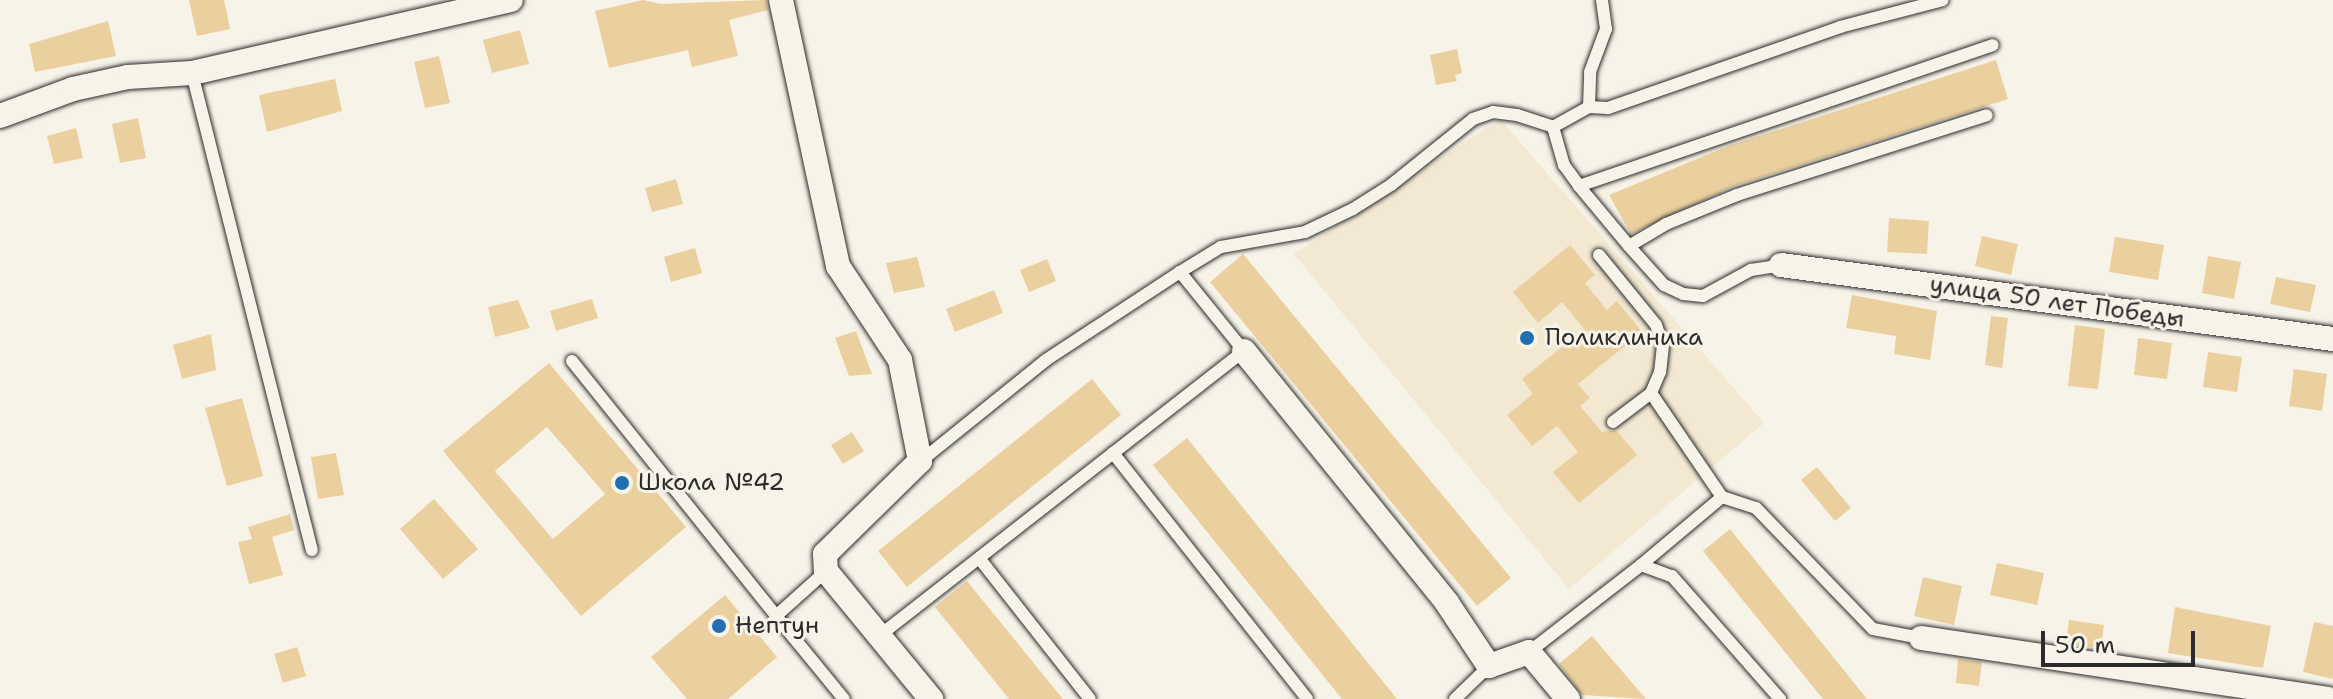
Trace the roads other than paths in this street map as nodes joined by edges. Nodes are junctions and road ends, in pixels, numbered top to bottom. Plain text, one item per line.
1 (511, 0) edge
2 (781, 0) edge
3 (1602, 0) edge
4 (1943, 0) edge
5 (1993, 45) dead end
6 (192, 73) junction
7 (1589, 107) junction
8 (1987, 115) dead end
9 (0, 116) edge
10 (1553, 127) junction
11 (1579, 186) junction
12 (1629, 246) junction
13 (1599, 255) dead end
14 (1781, 265) joint
15 (1180, 272) junction
16 (2333, 339) edge
17 (1244, 351) junction
18 (572, 361) dead end
19 (1651, 393) junction
20 (1613, 422) dead end
21 (1113, 453) junction
22 (920, 461) junction
23 (1722, 497) junction
24 (312, 550) dead end
25 (979, 558) junction
26 (1641, 565) junction
27 (826, 571) junction
28 (776, 616) junction
29 (879, 636) junction
30 (1921, 638) joint
31 (1529, 652) junction
32 (1489, 666) junction
33 (844, 699) edge
34 (931, 699) edge
35 (1090, 699) edge
36 (1307, 699) edge
37 (1455, 699) edge
38 (1568, 699) edge
39 (1780, 699) edge
40 (2327, 699) edge

1 - 6 street
2 - 22 street
3 - 7 lane
4 - 7 lane
5 - 11 lane
6 - 9 street
6 - 24 lane
7 - 10 lane
8 - 12 lane
10 - 11 lane
10 - 15 lane
11 - 12 lane
12 - 14 lane
13 - 19 lane
14 - 16 street, улица 50 лет Победы
15 - 17 lane
15 - 22 lane
17 - 21 lane
17 - 32 street
18 - 28 lane
19 - 20 lane
19 - 23 lane
21 - 25 lane
21 - 36 lane
22 - 27 street
23 - 26 lane
23 - 30 lane
25 - 29 lane
25 - 35 lane
26 - 31 lane
26 - 39 lane
27 - 28 lane
27 - 29 street
28 - 33 lane
29 - 34 street
30 - 40 street
31 - 32 street
31 - 38 street
32 - 37 lane

